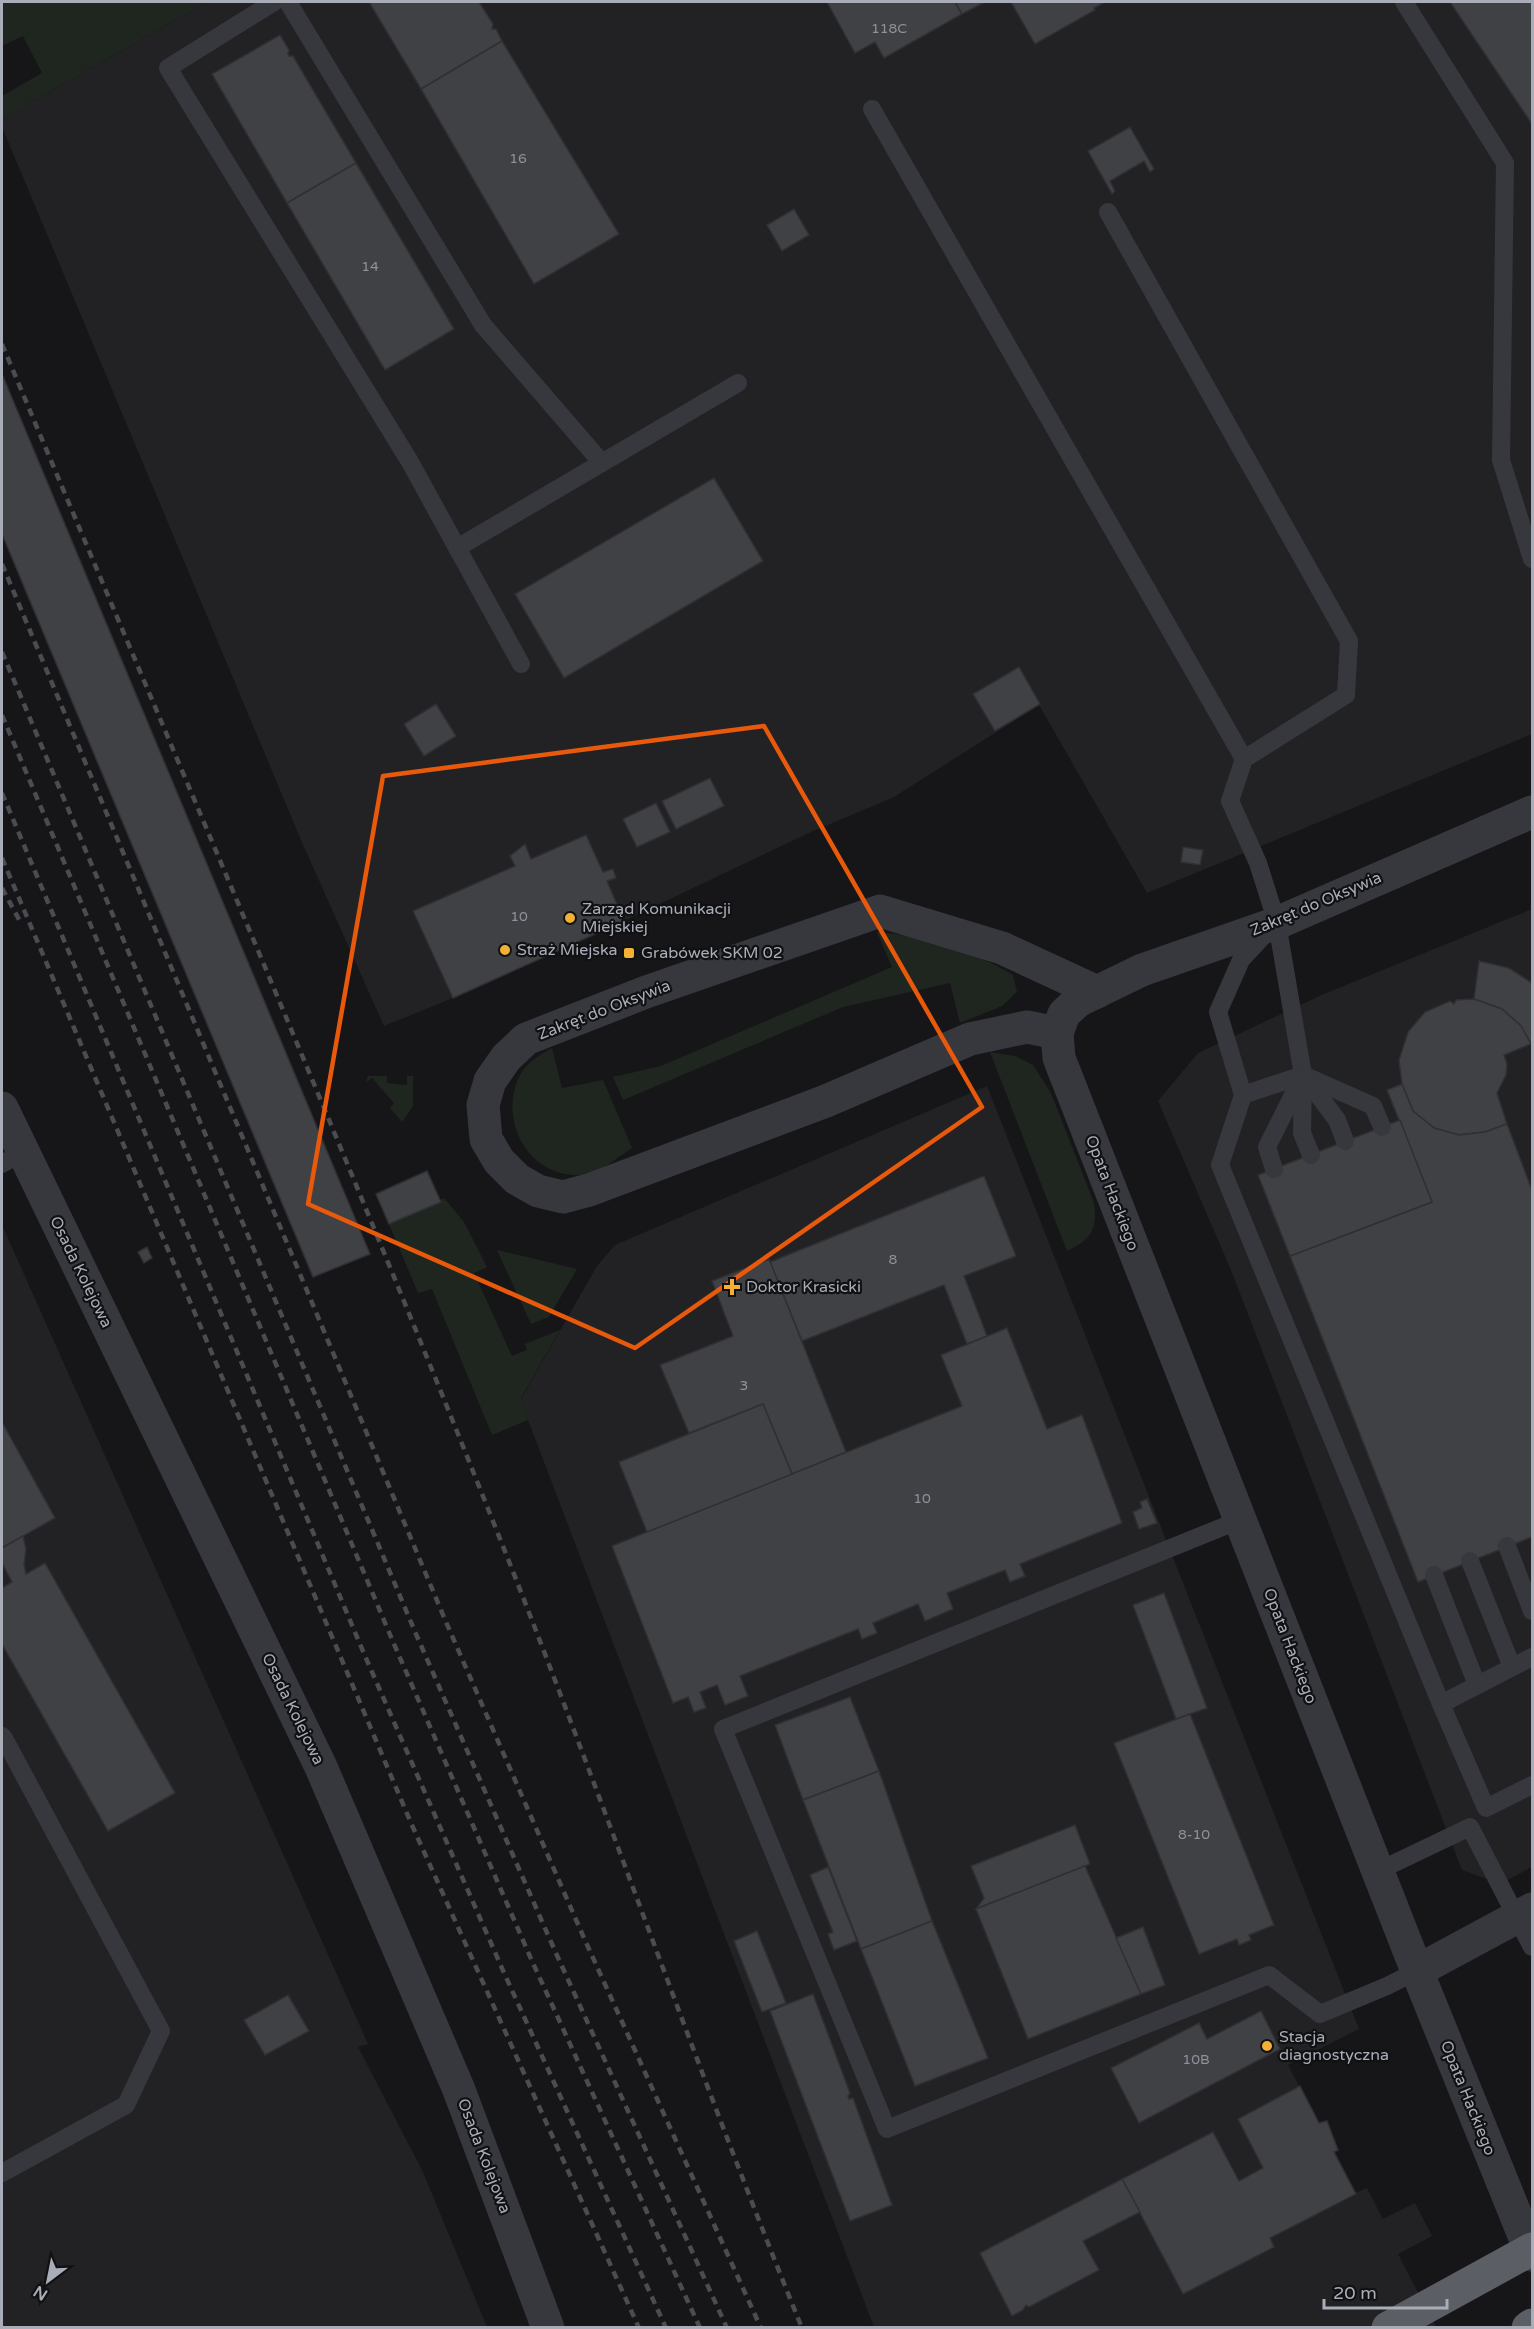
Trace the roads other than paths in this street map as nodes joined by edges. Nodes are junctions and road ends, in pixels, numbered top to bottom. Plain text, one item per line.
1 (274, 2) edge
2 (288, 2) edge
3 (1404, 2) edge
4 (872, 109) dead end
5 (1108, 212) dead end
6 (738, 382) dead end
7 (602, 463) junction
8 (457, 548) junction
9 (1533, 559) edge
10 (521, 664) dead end
11 (1244, 759) junction
12 (1533, 812) edge
13 (1277, 923) junction
14 (1096, 992) junction
15 (1057, 1033) junction
16 (1303, 1075) junction
17 (1243, 1095) junction
18 (2, 1108) edge
19 (1382, 1127) dead end
20 (1345, 1141) dead end
21 (1311, 1155) dead end
22 (12, 1158) edge
23 (1275, 1169) dead end
24 (1240, 1520) junction
25 (1507, 1546) dead end
26 (1470, 1561) dead end
27 (1434, 1575) dead end
28 (1533, 1611) edge
29 (1533, 1657) edge
30 (1512, 1667) junction
31 (1477, 1685) junction
32 (1441, 1704) junction
33 (2, 1736) edge
34 (1533, 1785) edge
35 (1486, 1808) junction
36 (1470, 1827) junction
37 (1378, 1871) junction
38 (1524, 1913) edge
39 (1533, 1947) edge
40 (1417, 1971) junction
41 (2, 2173) edge
42 (1533, 2249) edge
43 (1533, 2255) edge
44 (1533, 2325) edge
45 (548, 2328) edge
46 (1388, 2328) edge
47 (1528, 2328) edge

1 - 8 lane
2 - 7 lane
3 - 9 lane
4 - 11 lane
5 - 11 lane
6 - 7 lane
7 - 8 lane
8 - 10 lane
11 - 13 lane
12 - 13 street, Zakręt do Oksywia
13 - 14 street, Zakręt do Oksywia
13 - 16 lane
13 - 17 lane
14 - 15 street, Zakręt do Oksywia
14 - 15 street, Zakręt do Oksywia
15 - 24 street, Opata Hackiego
16 - 17 lane
16 - 19 lane
16 - 20 lane
16 - 21 lane
16 - 23 lane
17 - 32 lane
18 - 22 street, Osada Kolejowa
22 - 45 street, Osada Kolejowa
24 - 37 street, Opata Hackiego
24 - 40 lane
25 - 28 lane
26 - 30 lane
27 - 31 lane
29 - 30 lane
30 - 31 lane
31 - 32 lane
32 - 35 lane
33 - 41 lane
34 - 35 lane
35 - 36 lane
36 - 37 lane
36 - 38 lane
37 - 40 street, Opata Hackiego
38 - 39 lane
38 - 40 street
40 - 43 street, Opata Hackiego
42 - 46 highway, bridge
44 - 47 highway

